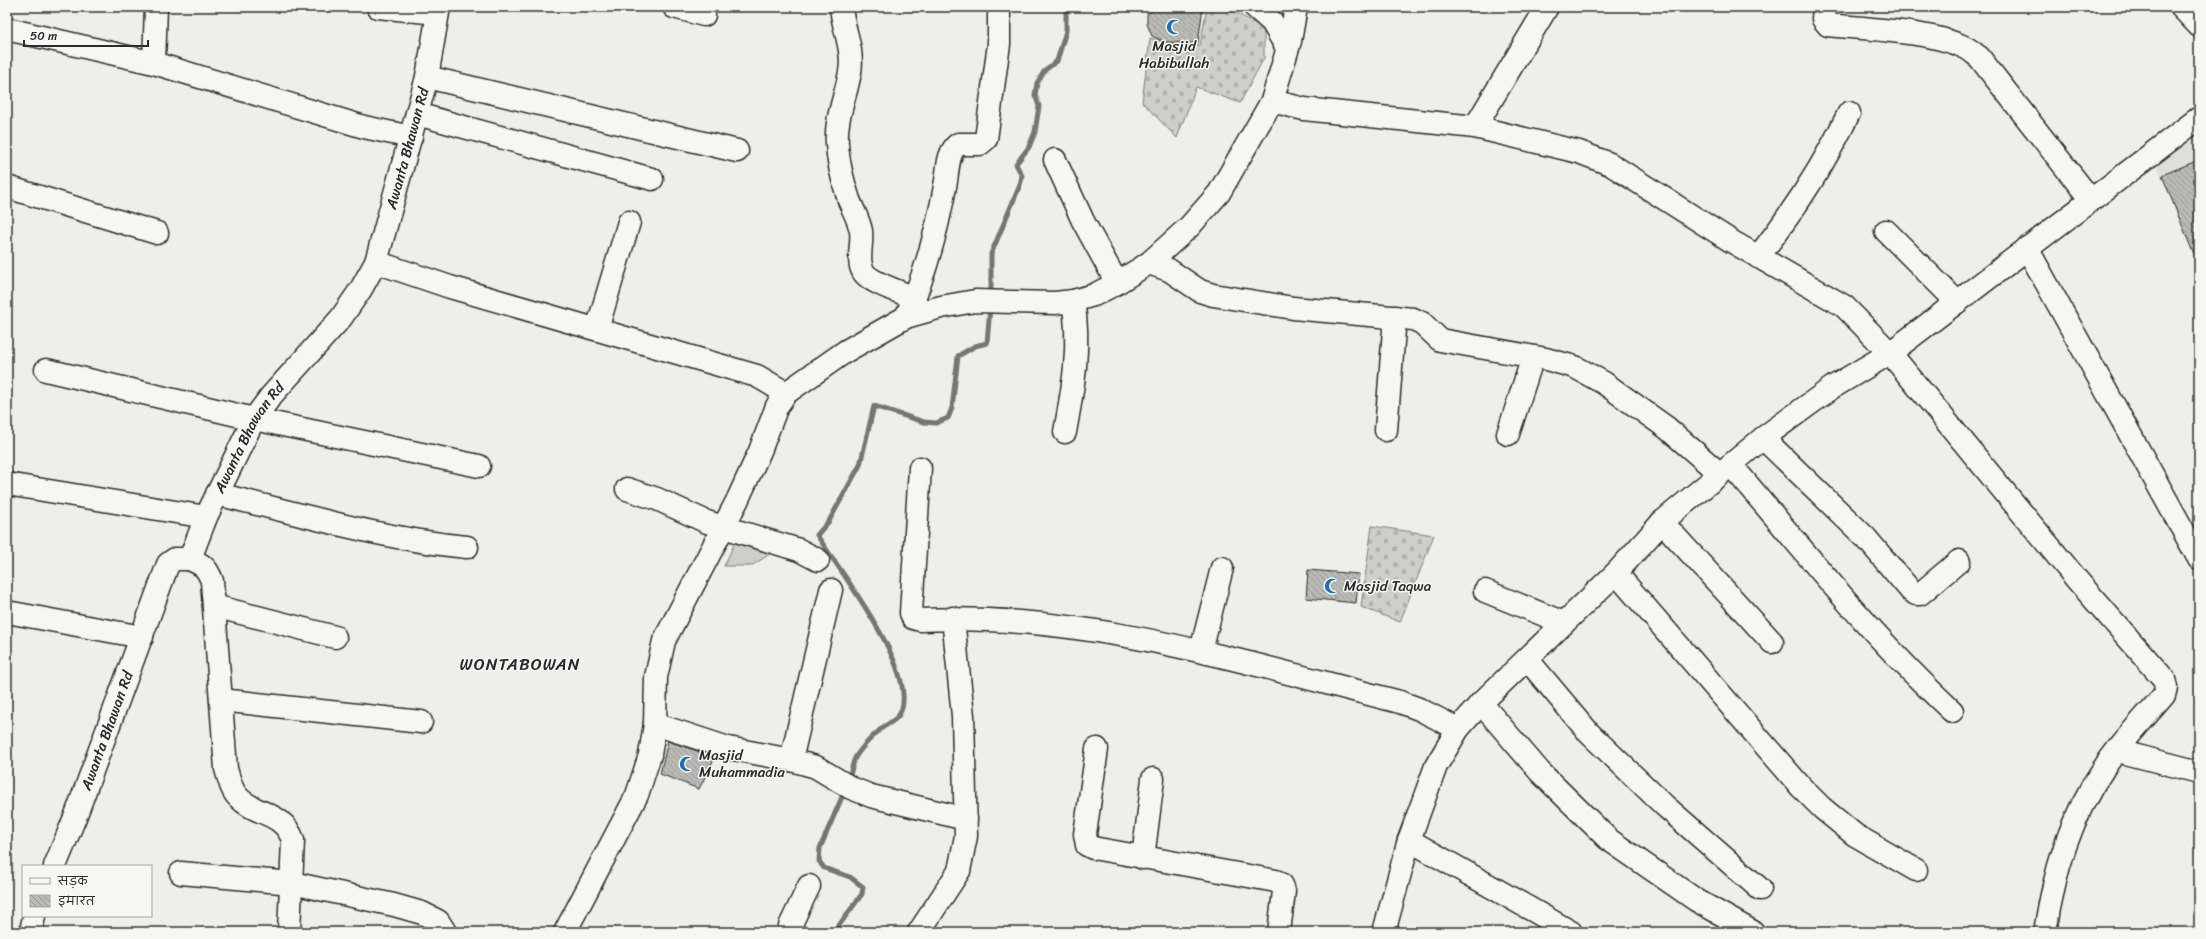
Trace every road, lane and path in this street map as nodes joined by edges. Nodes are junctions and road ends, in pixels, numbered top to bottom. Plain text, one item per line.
1 (156, 7) edge
2 (378, 7) edge
3 (674, 7) edge
4 (841, 7) edge
5 (1255, 7) edge
6 (1296, 7) edge
7 (1547, 7) edge
8 (1824, 7) edge
9 (2181, 7) edge
10 (438, 10) edge
11 (704, 15) dead end
12 (999, 15) dead end
13 (2199, 26) edge
14 (7, 29) edge
15 (1288, 48) junction
16 (154, 64) junction
17 (426, 77) junction
18 (1272, 101) junction
19 (1849, 113) dead end
20 (417, 114) junction
21 (2199, 118) edge
22 (1475, 127) junction
23 (411, 137) junction
24 (736, 151) dead end
25 (1055, 160) dead end
26 (652, 179) dead end
27 (7, 188) edge
28 (2091, 200) junction
29 (629, 222) dead end
30 (1886, 231) dead end
31 (157, 233) dead end
32 (2027, 248) junction
33 (1758, 257) junction
34 (376, 262) junction
35 (1149, 263) junction
36 (1117, 283) junction
37 (1073, 301) junction
38 (1956, 302) junction
39 (911, 307) junction
40 (1395, 317) junction
41 (597, 329) junction
42 (1890, 353) junction
43 (1533, 357) junction
44 (46, 370) dead end
45 (786, 393) junction
46 (254, 419) junction
47 (1386, 430) dead end
48 (1065, 432) dead end
49 (1508, 434) dead end
50 (1763, 438) junction
51 (479, 466) dead end
52 (920, 468) dead end
53 (1726, 469) junction
54 (7, 484) edge
55 (627, 489) dead end
56 (217, 494) junction
57 (206, 518) junction
58 (1662, 522) junction
59 (723, 526) junction
60 (467, 547) dead end
61 (189, 559) junction
62 (2199, 559) edge
63 (818, 560) dead end
64 (1959, 561) dead end
65 (1222, 568) dead end
66 (1616, 573) junction
67 (831, 590) dead end
68 (1484, 591) dead end
69 (214, 606) junction
70 (7, 612) edge
71 (953, 618) junction
72 (1564, 623) junction
73 (142, 637) junction
74 (335, 637) dead end
75 (1772, 642) dead end
76 (1201, 651) junction
77 (1527, 659) junction
78 (221, 700) junction
79 (1480, 703) junction
80 (1952, 711) dead end
81 (421, 722) dead end
82 (655, 724) junction
83 (1458, 729) junction
84 (1097, 749) dead end
85 (2118, 751) junction
86 (791, 760) junction
87 (2199, 772) edge
88 (1153, 779) dead end
89 (966, 819) junction
90 (1409, 840) junction
91 (1143, 858) junction
92 (55, 865) edge
93 (1916, 870) dead end
94 (181, 873) dead end
95 (292, 883) junction
96 (809, 886) dead end
97 (1760, 888) dead end
98 (34, 917) edge
99 (31, 932) edge
100 (289, 932) edge
101 (445, 932) edge
102 (565, 932) edge
103 (794, 932) edge
104 (920, 932) edge
105 (1279, 932) edge
106 (1384, 932) edge
107 (1571, 932) edge
108 (1753, 932) edge
109 (2045, 932) edge

1 - 16 street
2 - 10 street
3 - 11 street
4 - 39 street
5 - 15 street
6 - 15 street
7 - 22 street
8 - 28 street
9 - 13 street
10 - 17 street, Awanta Bhawan Rd
12 - 39 street
14 - 16 street
15 - 18 street
16 - 23 street
17 - 20 street, Awanta Bhawan Rd
17 - 24 street
18 - 22 street
18 - 35 street
19 - 33 street
20 - 23 street, Awanta Bhawan Rd
20 - 26 street
21 - 28 street
22 - 33 street
23 - 34 street, Awanta Bhawan Rd
25 - 36 street
27 - 31 street
28 - 32 street
29 - 41 street
30 - 38 street
32 - 38 street
32 - 62 street
33 - 42 street
34 - 41 street
34 - 46 street, Awanta Bhawan Rd
35 - 36 street
35 - 40 street
36 - 37 street
37 - 39 street
37 - 48 street
38 - 42 street
39 - 45 street
40 - 43 street
40 - 47 street
41 - 45 street
42 - 50 street
42 - 85 street
43 - 49 street
43 - 53 street
44 - 46 street
45 - 59 street
46 - 51 street
46 - 56 street, Awanta Bhawan Rd
50 - 53 street
50 - 64 street
52 - 71 street
53 - 58 street
53 - 80 street
54 - 57 street
55 - 59 street
56 - 57 street, Awanta Bhawan Rd
56 - 60 street
57 - 61 street, Awanta Bhawan Rd
58 - 66 street
58 - 75 street
59 - 63 street
59 - 82 street
61 - 69 street
61 - 73 street, Awanta Bhawan Rd
65 - 76 street
66 - 72 street
66 - 93 street
67 - 86 street
68 - 72 street
69 - 74 street
69 - 78 street
70 - 73 street
71 - 76 street
71 - 89 street
72 - 77 street
73 - 92 street, Awanta Bhawan Rd
76 - 83 street
77 - 79 street
77 - 97 street
78 - 81 street
78 - 95 street
79 - 83 street
79 - 108 street
82 - 86 street
82 - 102 street
83 - 90 street
84 - 91 street
85 - 87 street
85 - 109 street
86 - 89 street
88 - 91 street
89 - 104 street
90 - 106 street
90 - 107 street
91 - 105 street
94 - 95 street
95 - 100 street
95 - 101 street
96 - 103 street
98 - 99 street

